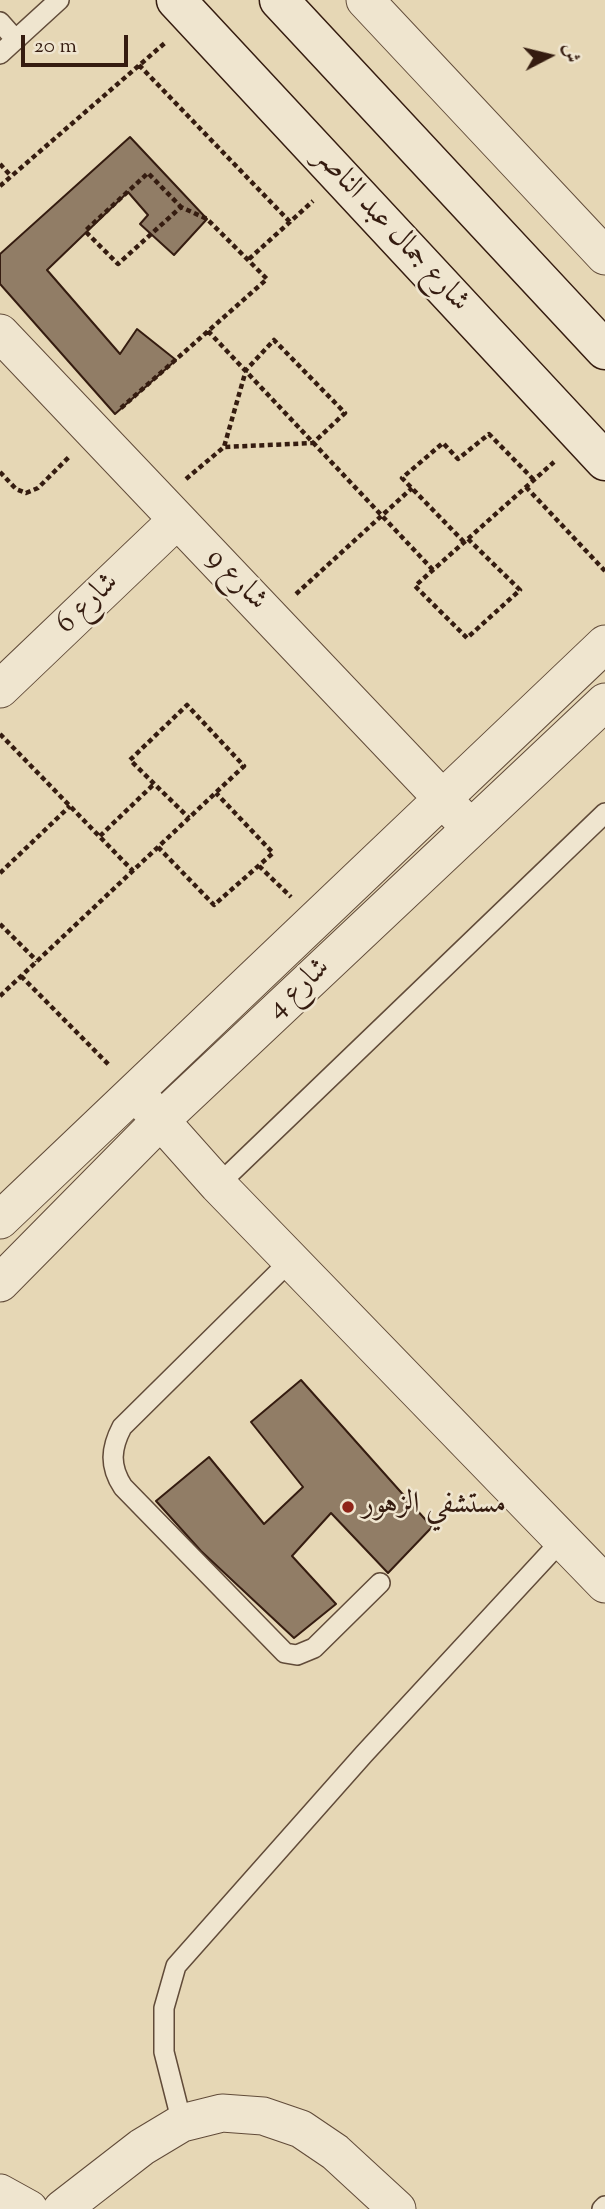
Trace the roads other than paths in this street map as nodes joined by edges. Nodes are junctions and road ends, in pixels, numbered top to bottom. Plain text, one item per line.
1 (60, 0) edge
2 (279, 0) edge
3 (365, 0) edge
4 (185, 9) edge
5 (0, 22) edge
6 (16, 40) junction
7 (0, 54) edge
8 (605, 256) edge
9 (0, 333) edge
10 (605, 350) edge
11 (594, 449) edge
12 (169, 511) junction
13 (605, 644) edge
14 (0, 689) edge
15 (605, 702) edge
16 (442, 798) junction
17 (605, 813) edge
18 (471, 828) junction
19 (135, 1091) junction
20 (160, 1121) junction
21 (218, 1185) junction
22 (0, 1220) edge
23 (290, 1261) junction
24 (0, 1283) edge
25 (562, 1540) junction
26 (380, 1583) dead end
27 (605, 1584) edge
28 (183, 2123) junction
29 (0, 2193) edge
30 (29, 2209) edge
31 (62, 2209) edge
32 (397, 2209) edge

1 - 6 lane
2 - 10 main road
3 - 8 street
4 - 11 main road, شارع جمال عبد الناصر
5 - 6 lane
6 - 7 lane
9 - 12 street, شارع 9
12 - 14 street, شارع 6
12 - 16 street, شارع 9
13 - 16 street, شارع 4
15 - 18 street, شارع 4
16 - 18 street, شارع 9
16 - 19 street, شارع 4
17 - 21 lane
18 - 20 street, شارع 4
19 - 20 street
19 - 22 street, شارع 4
20 - 21 street
20 - 24 street, شارع 4
21 - 23 street
23 - 25 street
23 - 26 lane
25 - 27 street
25 - 28 lane
28 - 31 street
28 - 32 street
29 - 30 street

